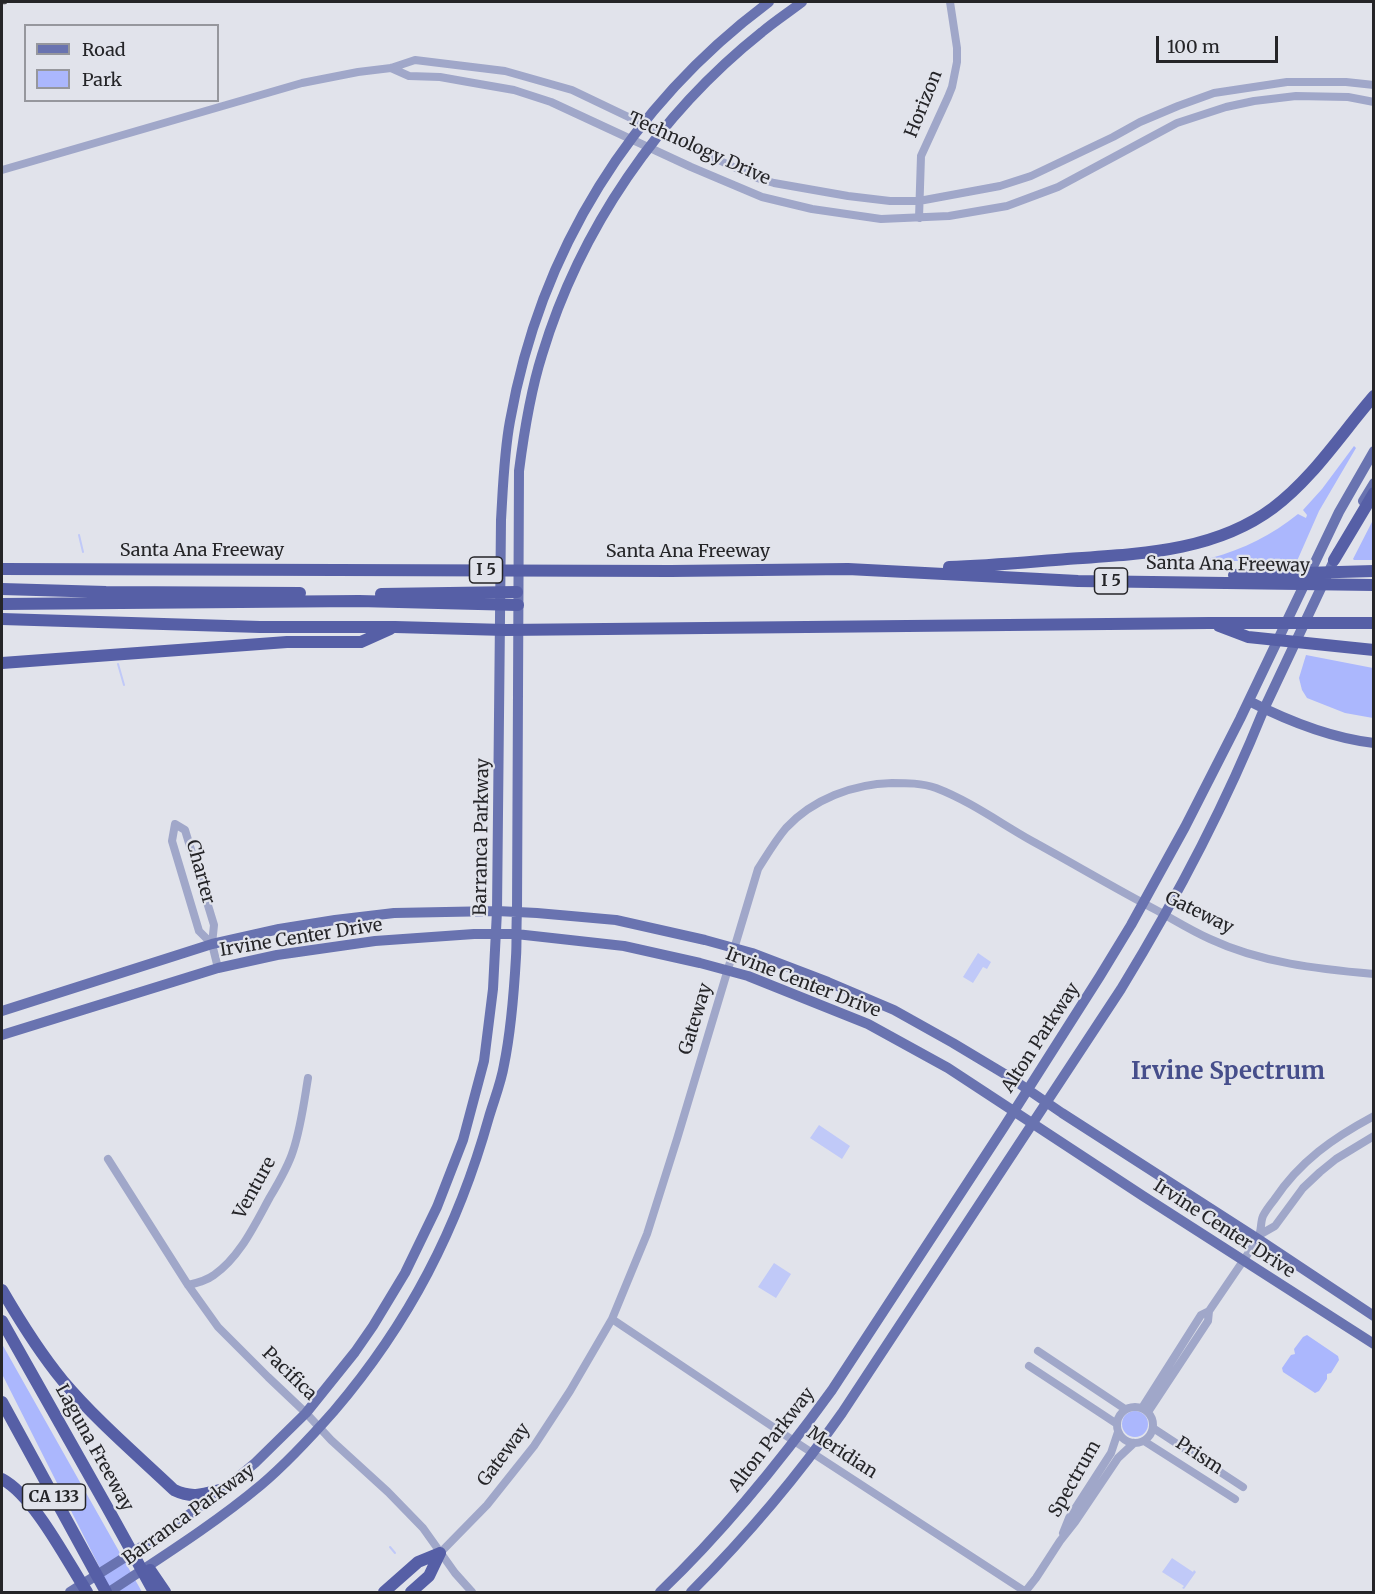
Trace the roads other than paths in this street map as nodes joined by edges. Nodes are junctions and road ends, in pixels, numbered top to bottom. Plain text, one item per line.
1 (768, 2) edge
2 (802, 2) edge
3 (950, 2) edge
4 (391, 68) junction
5 (1374, 86) edge
6 (1374, 102) edge
7 (643, 123) junction
8 (661, 132) junction
9 (631, 138) junction
10 (650, 147) junction
11 (2, 170) edge
12 (919, 201) junction
13 (919, 218) junction
14 (1374, 396) edge
15 (1374, 451) edge
16 (1374, 483) edge
17 (1374, 493) edge
18 (1334, 561) junction
19 (2, 569) edge
20 (848, 569) junction
21 (1374, 571) edge
22 (1075, 580) junction
23 (1374, 585) edge
24 (2, 589) edge
25 (358, 598) junction
26 (500, 599) junction
27 (518, 599) junction
28 (2, 603) edge
29 (2, 619) edge
30 (1209, 623) junction
31 (1374, 623) edge
32 (395, 627) junction
33 (1374, 650) edge
34 (2, 663) edge
35 (1249, 701) junction
36 (1264, 709) junction
37 (1374, 743) edge
38 (1143, 903) junction
39 (497, 911) junction
40 (517, 912) junction
41 (1164, 915) junction
42 (496, 934) junction
43 (516, 934) junction
44 (212, 944) junction
45 (734, 948) junction
46 (218, 968) junction
47 (728, 970) junction
48 (1374, 975) edge
49 (2, 1011) edge
50 (2, 1035) edge
51 (308, 1078) dead end
52 (1027, 1089) junction
53 (1047, 1102) junction
54 (1014, 1111) junction
55 (1374, 1116) edge
56 (1033, 1124) junction
57 (1374, 1136) edge
58 (108, 1159) dead end
59 (1308, 1159) junction
60 (1320, 1172) junction
61 (1258, 1239) junction
62 (1243, 1260) junction
63 (188, 1286) junction
64 (2, 1290) edge
65 (1374, 1316) edge
66 (612, 1319) junction
67 (2, 1321) edge
68 (1374, 1344) edge
69 (1038, 1352) dead end
70 (1029, 1366) dead end
71 (2, 1402) edge
72 (1125, 1409) junction
73 (1145, 1410) junction
74 (306, 1413) junction
75 (319, 1428) junction
76 (1117, 1428) junction
77 (1153, 1428) junction
78 (794, 1441) junction
79 (1144, 1441) junction
80 (1134, 1443) junction
81 (813, 1453) junction
82 (2, 1479) edge
83 (1243, 1487) dead end
84 (224, 1489) junction
85 (1235, 1499) dead end
86 (107, 1507) junction
87 (1060, 1541) junction
88 (440, 1553) junction
89 (1025, 1592) edge
90 (70, 1593) edge
91 (87, 1593) edge
92 (107, 1593) edge
93 (154, 1593) edge
94 (165, 1593) edge
95 (384, 1593) edge
96 (411, 1593) edge
97 (472, 1593) edge
98 (660, 1593) edge
99 (691, 1593) edge

1 - 7 main road, Barranca Parkway
2 - 8 main road, Barranca Parkway
3 - 12 street, Horizon
4 - 7 street, Technology Drive
4 - 9 street, Technology Drive
4 - 11 street, Technology Drive
5 - 12 street, Technology Drive
6 - 13 street, Technology Drive
7 - 8 street, Technology Drive
7 - 9 main road, Barranca Parkway
8 - 10 main road, Barranca Parkway
8 - 12 street, Technology Drive
9 - 10 street, Technology Drive
9 - 26 main road, Barranca Parkway
10 - 13 street, Technology Drive
10 - 27 main road, Barranca Parkway
12 - 13 street, Horizon
14 - 20 highway
15 - 35 main road, Alton Parkway
16 - 18 main road
17 - 18 highway
18 - 36 main road
19 - 20 highway, Santa Ana Freeway / I 5
20 - 22 highway, Santa Ana Freeway / I 5
21 - 22 highway
22 - 23 highway, Santa Ana Freeway / I 5
24 - 25 highway
25 - 26 highway
25 - 28 highway
26 - 27 highway
26 - 39 main road, Barranca Parkway
27 - 40 main road, Barranca Parkway
29 - 32 highway
30 - 31 highway
30 - 32 highway
30 - 33 highway
32 - 34 highway
35 - 36 main road
35 - 38 main road, Alton Parkway
36 - 37 main road
36 - 41 main road
38 - 41 street, Gateway
38 - 45 street, Gateway
38 - 52 main road, Alton Parkway
39 - 40 main road, Irvine Center Drive
39 - 42 main road, Barranca Parkway
39 - 44 main road, Irvine Center Drive
40 - 43 main road, Barranca Parkway
40 - 45 main road, Irvine Center Drive
41 - 48 street, Gateway
41 - 53 main road
42 - 43 main road, Irvine Center Drive
42 - 46 main road, Irvine Center Drive
42 - 74 main road, Barranca Parkway
43 - 47 main road, Irvine Center Drive
43 - 75 main road, Barranca Parkway
44 - 44 street, Charter
44 - 46 street, Charter
44 - 49 main road, Irvine Center Drive
45 - 47 street, Gateway
45 - 52 main road, Irvine Center Drive
46 - 50 main road, Irvine Center Drive
47 - 54 main road, Irvine Center Drive
47 - 66 street, Gateway
51 - 63 street, Venture
52 - 53 main road, Irvine Center Drive
52 - 54 main road, Alton Parkway
53 - 56 main road
53 - 61 main road, Irvine Center Drive
54 - 56 main road, Irvine Center Drive
54 - 78 main road, Alton Parkway
55 - 59 street
56 - 62 main road, Irvine Center Drive
56 - 81 main road
57 - 60 street
58 - 63 street, Pacifica
59 - 60 street
59 - 61 street
60 - 61 street
61 - 62 street
61 - 65 main road, Irvine Center Drive
62 - 68 main road, Irvine Center Drive
62 - 73 street
63 - 74 street, Pacifica
64 - 84 highway
66 - 78 street, Meridian
66 - 88 street, Gateway
67 - 86 highway, Laguna Freeway / CA 133
69 - 72 street
70 - 76 street
71 - 92 highway, CA 133
72 - 73 street
72 - 76 street
73 - 77 street
74 - 75 street, Pacifica
74 - 84 main road, Barranca Parkway
75 - 88 street, Pacifica
75 - 92 main road, Barranca Parkway
76 - 80 street
76 - 87 street, Spectrum
77 - 79 street
77 - 83 street, Prism
78 - 81 street, Meridian
78 - 98 main road, Alton Parkway
79 - 80 street
79 - 85 street, Prism
80 - 87 street, Spectrum
81 - 89 street, Meridian
81 - 99 main road
82 - 91 highway
84 - 90 main road, Barranca Parkway
86 - 93 highway, Laguna Freeway / CA 133
86 - 94 highway
87 - 89 street, Spectrum
88 - 95 highway
88 - 96 highway
88 - 97 street, Pacifica

